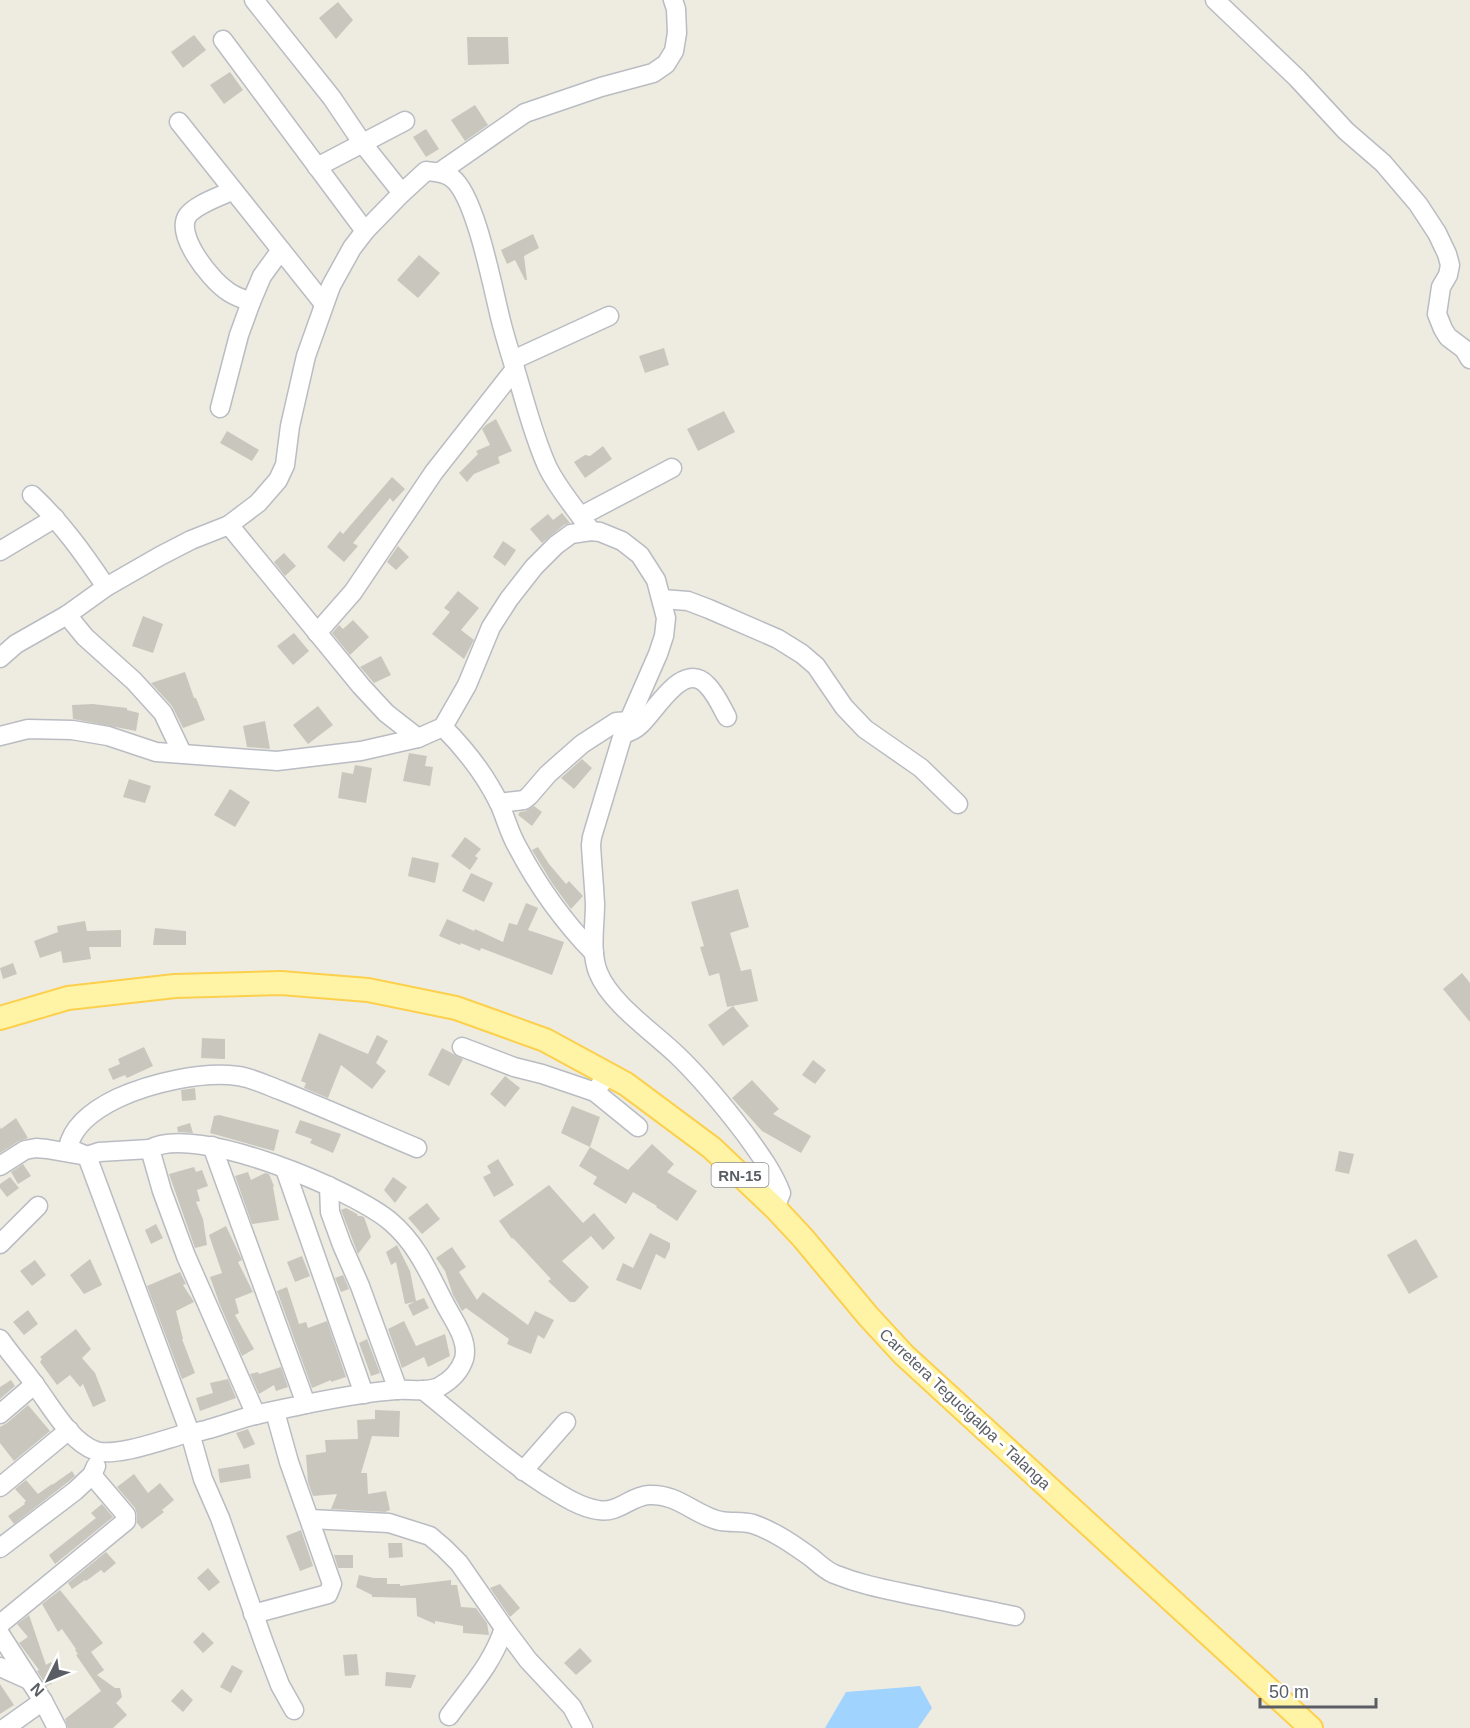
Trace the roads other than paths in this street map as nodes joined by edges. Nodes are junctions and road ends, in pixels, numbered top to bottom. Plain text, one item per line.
1 (254, 0) edge
2 (673, 0) edge
3 (1215, 0) edge
4 (223, 40) dead end
5 (405, 121) dead end
6 (179, 122) dead end
7 (363, 144) junction
8 (317, 167) junction
9 (440, 172) junction
10 (233, 190) junction
11 (402, 193) junction
12 (365, 231) junction
13 (281, 250) junction
14 (251, 302) junction
15 (324, 304) junction
16 (609, 316) dead end
17 (1470, 359) edge
18 (514, 365) junction
19 (220, 408) dead end
20 (672, 468) dead end
21 (32, 495) dead end
22 (55, 518) junction
23 (586, 523) junction
24 (229, 525) junction
25 (0, 551) edge
26 (106, 587) junction
27 (662, 599) junction
28 (67, 615) junction
29 (317, 633) junction
30 (0, 658) edge
31 (727, 717) dead end
32 (443, 727) junction
33 (626, 728) junction
34 (0, 736) edge
35 (418, 738) junction
36 (182, 753) junction
37 (499, 803) junction
38 (958, 804) dead end
39 (594, 953) junction
40 (0, 1018) edge
41 (462, 1047) dead end
42 (602, 1083) junction
43 (638, 1126) dead end
44 (212, 1146) junction
45 (417, 1148) dead end
46 (150, 1149) junction
47 (87, 1156) junction
48 (0, 1166) edge
49 (285, 1169) junction
50 (329, 1186) junction
51 (38, 1206) dead end
52 (775, 1208) junction
53 (0, 1244) edge
54 (2, 1345) edge
55 (35, 1384) junction
56 (399, 1390) junction
57 (423, 1390) junction
58 (364, 1394) junction
59 (306, 1404) junction
60 (275, 1412) junction
61 (0, 1414) edge
62 (256, 1415) junction
63 (566, 1422) dead end
64 (69, 1430) junction
65 (190, 1433) junction
66 (103, 1452) junction
67 (523, 1471) junction
68 (92, 1475) junction
69 (0, 1486) edge
70 (310, 1519) junction
71 (0, 1548) edge
72 (253, 1614) junction
73 (1015, 1616) dead end
74 (0, 1624) edge
75 (504, 1628) junction
76 (0, 1634) edge
77 (0, 1667) edge
78 (29, 1680) junction
79 (43, 1701) junction
80 (294, 1710) dead end
81 (449, 1716) dead end
82 (5, 1728) edge
83 (57, 1728) edge
84 (583, 1728) edge
85 (1311, 1728) edge

1 - 7 street
2 - 9 street
3 - 17 street
4 - 8 street
5 - 7 street
6 - 10 street
7 - 8 street
7 - 11 street
8 - 12 street
9 - 11 street
9 - 18 street
10 - 13 street
10 - 14 street
11 - 12 street
12 - 15 street
13 - 14 street
13 - 15 street
14 - 19 street
15 - 24 street
16 - 18 street
18 - 23 street
18 - 29 street
20 - 23 street
21 - 22 street
22 - 25 street
22 - 26 street
23 - 27 street
23 - 32 street
24 - 26 street
24 - 29 street
26 - 28 street
27 - 33 street
27 - 38 street
28 - 30 street
28 - 36 street
29 - 35 street
31 - 33 street
32 - 35 street
32 - 37 street
33 - 37 street
33 - 39 street
34 - 36 street
35 - 36 street
37 - 39 street
39 - 52 street
40 - 42 main road, Carretera Tegucigalpa - Talanga / RN-15
41 - 42 street
42 - 43 street
42 - 52 main road, Carretera Tegucigalpa - Talanga / RN-15
44 - 46 street
44 - 49 street
44 - 59 street
45 - 47 street
46 - 47 street
46 - 62 street
47 - 48 street
47 - 65 street
49 - 50 street
49 - 58 street
50 - 56 street
50 - 57 street
51 - 53 street
52 - 85 main road, Carretera Tegucigalpa - Talanga / RN-15
54 - 55 street
55 - 61 street
55 - 64 street
56 - 57 street
56 - 58 street
57 - 67 street
58 - 59 street
59 - 60 street
60 - 62 street
60 - 70 street
62 - 65 street
63 - 67 street
64 - 66 street
64 - 69 street
65 - 66 street
65 - 72 street
66 - 68 street
67 - 73 street
68 - 71 street
68 - 74 street
70 - 72 street
70 - 75 street
72 - 80 street
75 - 81 street
75 - 84 street
76 - 78 street
77 - 78 street
78 - 79 street
79 - 82 street
79 - 83 street

